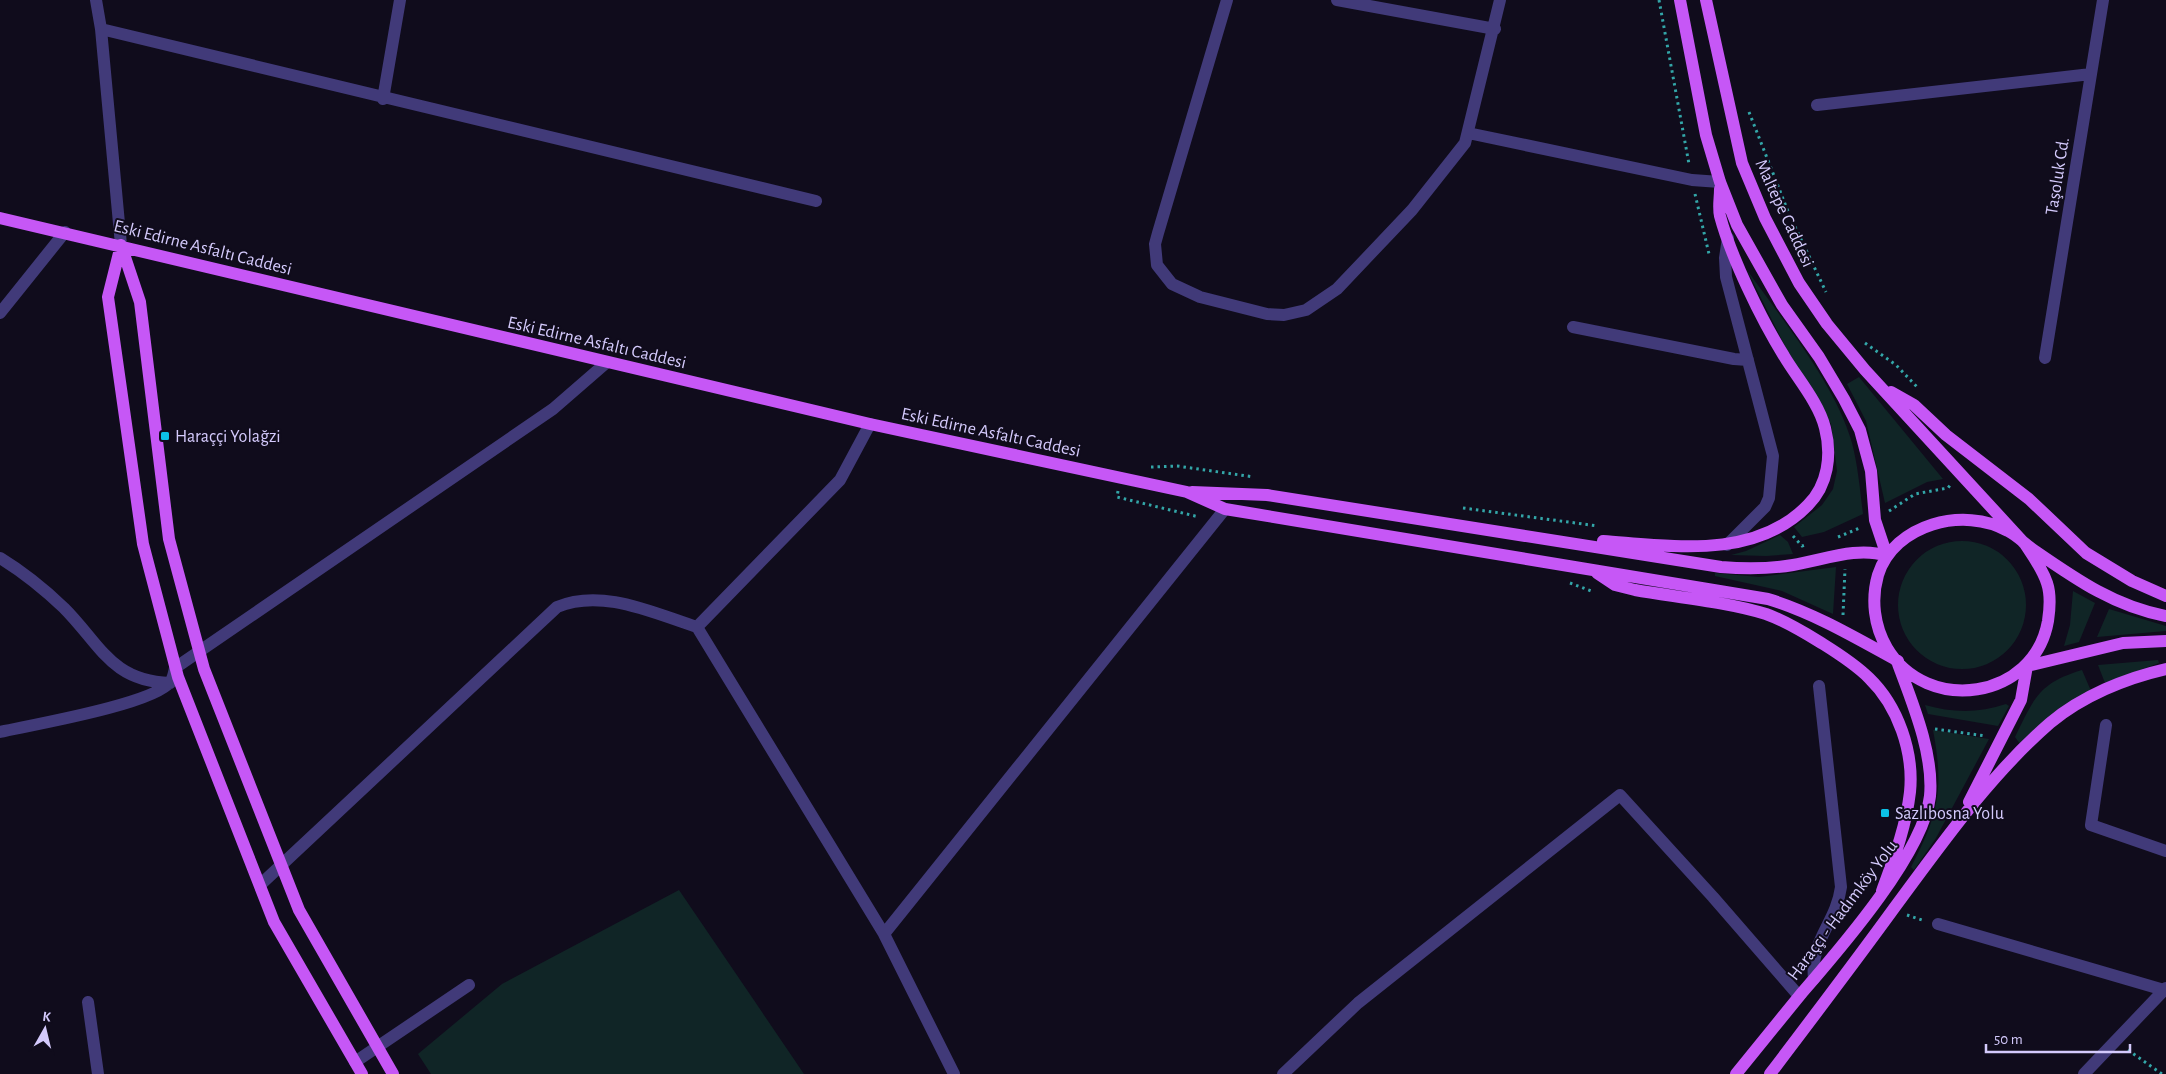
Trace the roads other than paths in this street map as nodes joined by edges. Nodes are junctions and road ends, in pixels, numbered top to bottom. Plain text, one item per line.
1 (96, 0) edge
2 (400, 0) edge
3 (1227, 0) edge
4 (1337, 0) edge
5 (1500, 0) edge
6 (1680, 0) edge
7 (1706, 0) edge
8 (2102, 0) edge
9 (101, 29) junction
10 (1494, 29) junction
11 (2091, 74) junction
12 (383, 99) junction
13 (1816, 105) dead end
14 (1468, 133) junction
15 (1720, 182) junction
16 (816, 201) dead end
17 (0, 218) edge
18 (65, 232) junction
19 (1728, 238) junction
20 (121, 245) junction
21 (0, 314) edge
22 (1573, 327) dead end
23 (2045, 358) dead end
24 (1748, 360) junction
25 (606, 363) junction
26 (1880, 386) junction
27 (870, 424) junction
28 (1187, 492) junction
29 (1225, 509) junction
30 (2024, 544) junction
31 (1579, 545) junction
32 (1727, 545) junction
33 (1887, 556) junction
34 (0, 558) edge
35 (1593, 570) junction
36 (2166, 596) edge
37 (2166, 616) edge
38 (697, 627) junction
39 (2166, 642) edge
40 (199, 652) junction
41 (1898, 661) junction
42 (2027, 666) junction
43 (175, 668) junction
44 (2166, 669) edge
45 (170, 683) junction
46 (1819, 686) dead end
47 (2106, 724) dead end
48 (0, 732) edge
49 (1961, 818) junction
50 (2166, 850) edge
51 (281, 865) junction
52 (260, 885) junction
53 (1882, 891) junction
54 (1938, 924) road end
55 (884, 934) junction
56 (1814, 979) junction
57 (469, 985) dead end
58 (2165, 989) edge
59 (1799, 996) junction
60 (88, 1002) dead end
61 (377, 1046) junction
62 (355, 1062) junction
63 (98, 1074) edge
64 (362, 1074) edge
65 (393, 1074) edge
66 (954, 1074) edge
67 (1283, 1074) edge
68 (1736, 1074) edge
69 (1770, 1074) edge
70 (2084, 1074) edge

1 - 9 street
2 - 12 street
3 - 14 street
4 - 10 street
5 - 10 street
6 - 15 main road
7 - 26 main road, Maltepe Caddesi
8 - 11 street, Taşoluk Cd.
9 - 12 street
9 - 20 street
10 - 14 street
11 - 13 street
11 - 23 street, Taşoluk Cd.
12 - 16 street
14 - 15 street
15 - 19 main road
15 - 33 main road
17 - 18 main road, Eski Edirne Asfaltı Caddesi
18 - 20 main road, Eski Edirne Asfaltı Caddesi
18 - 21 street
19 - 24 street
19 - 32 main road
20 - 25 main road, Eski Edirne Asfaltı Caddesi
20 - 40 main road
20 - 43 main road
22 - 24 street
24 - 32 street
25 - 27 main road, Eski Edirne Asfaltı Caddesi
25 - 40 street
26 - 30 main road, Maltepe Caddesi
26 - 36 main road
27 - 28 main road, Eski Edirne Asfaltı Caddesi
27 - 38 street
28 - 29 main road
28 - 31 main road
29 - 35 main road
29 - 55 street
30 - 33 main road
30 - 37 main road
30 - 42 main road
31 - 32 main road
31 - 33 main road
33 - 41 main road
34 - 45 street
35 - 41 main road
35 - 53 main road
38 - 51 street
38 - 55 street
39 - 42 main road
40 - 43 street
40 - 51 main road
41 - 42 main road
41 - 53 main road, Haraççı - Hadımköy Yolu
42 - 49 main road
43 - 45 street
43 - 52 main road
44 - 49 main road
45 - 48 street
46 - 56 street
47 - 50 street
49 - 69 main road
51 - 52 street
51 - 61 main road
52 - 62 main road
53 - 56 main road, Haraççı - Hadımköy Yolu
54 - 58 street
55 - 66 street
56 - 59 main road, Haraççı - Hadımköy Yolu
57 - 61 street
58 - 70 street
59 - 67 street
59 - 68 main road, Haraççı - Hadımköy Yolu
60 - 63 street
61 - 62 street
61 - 65 main road
62 - 64 main road

